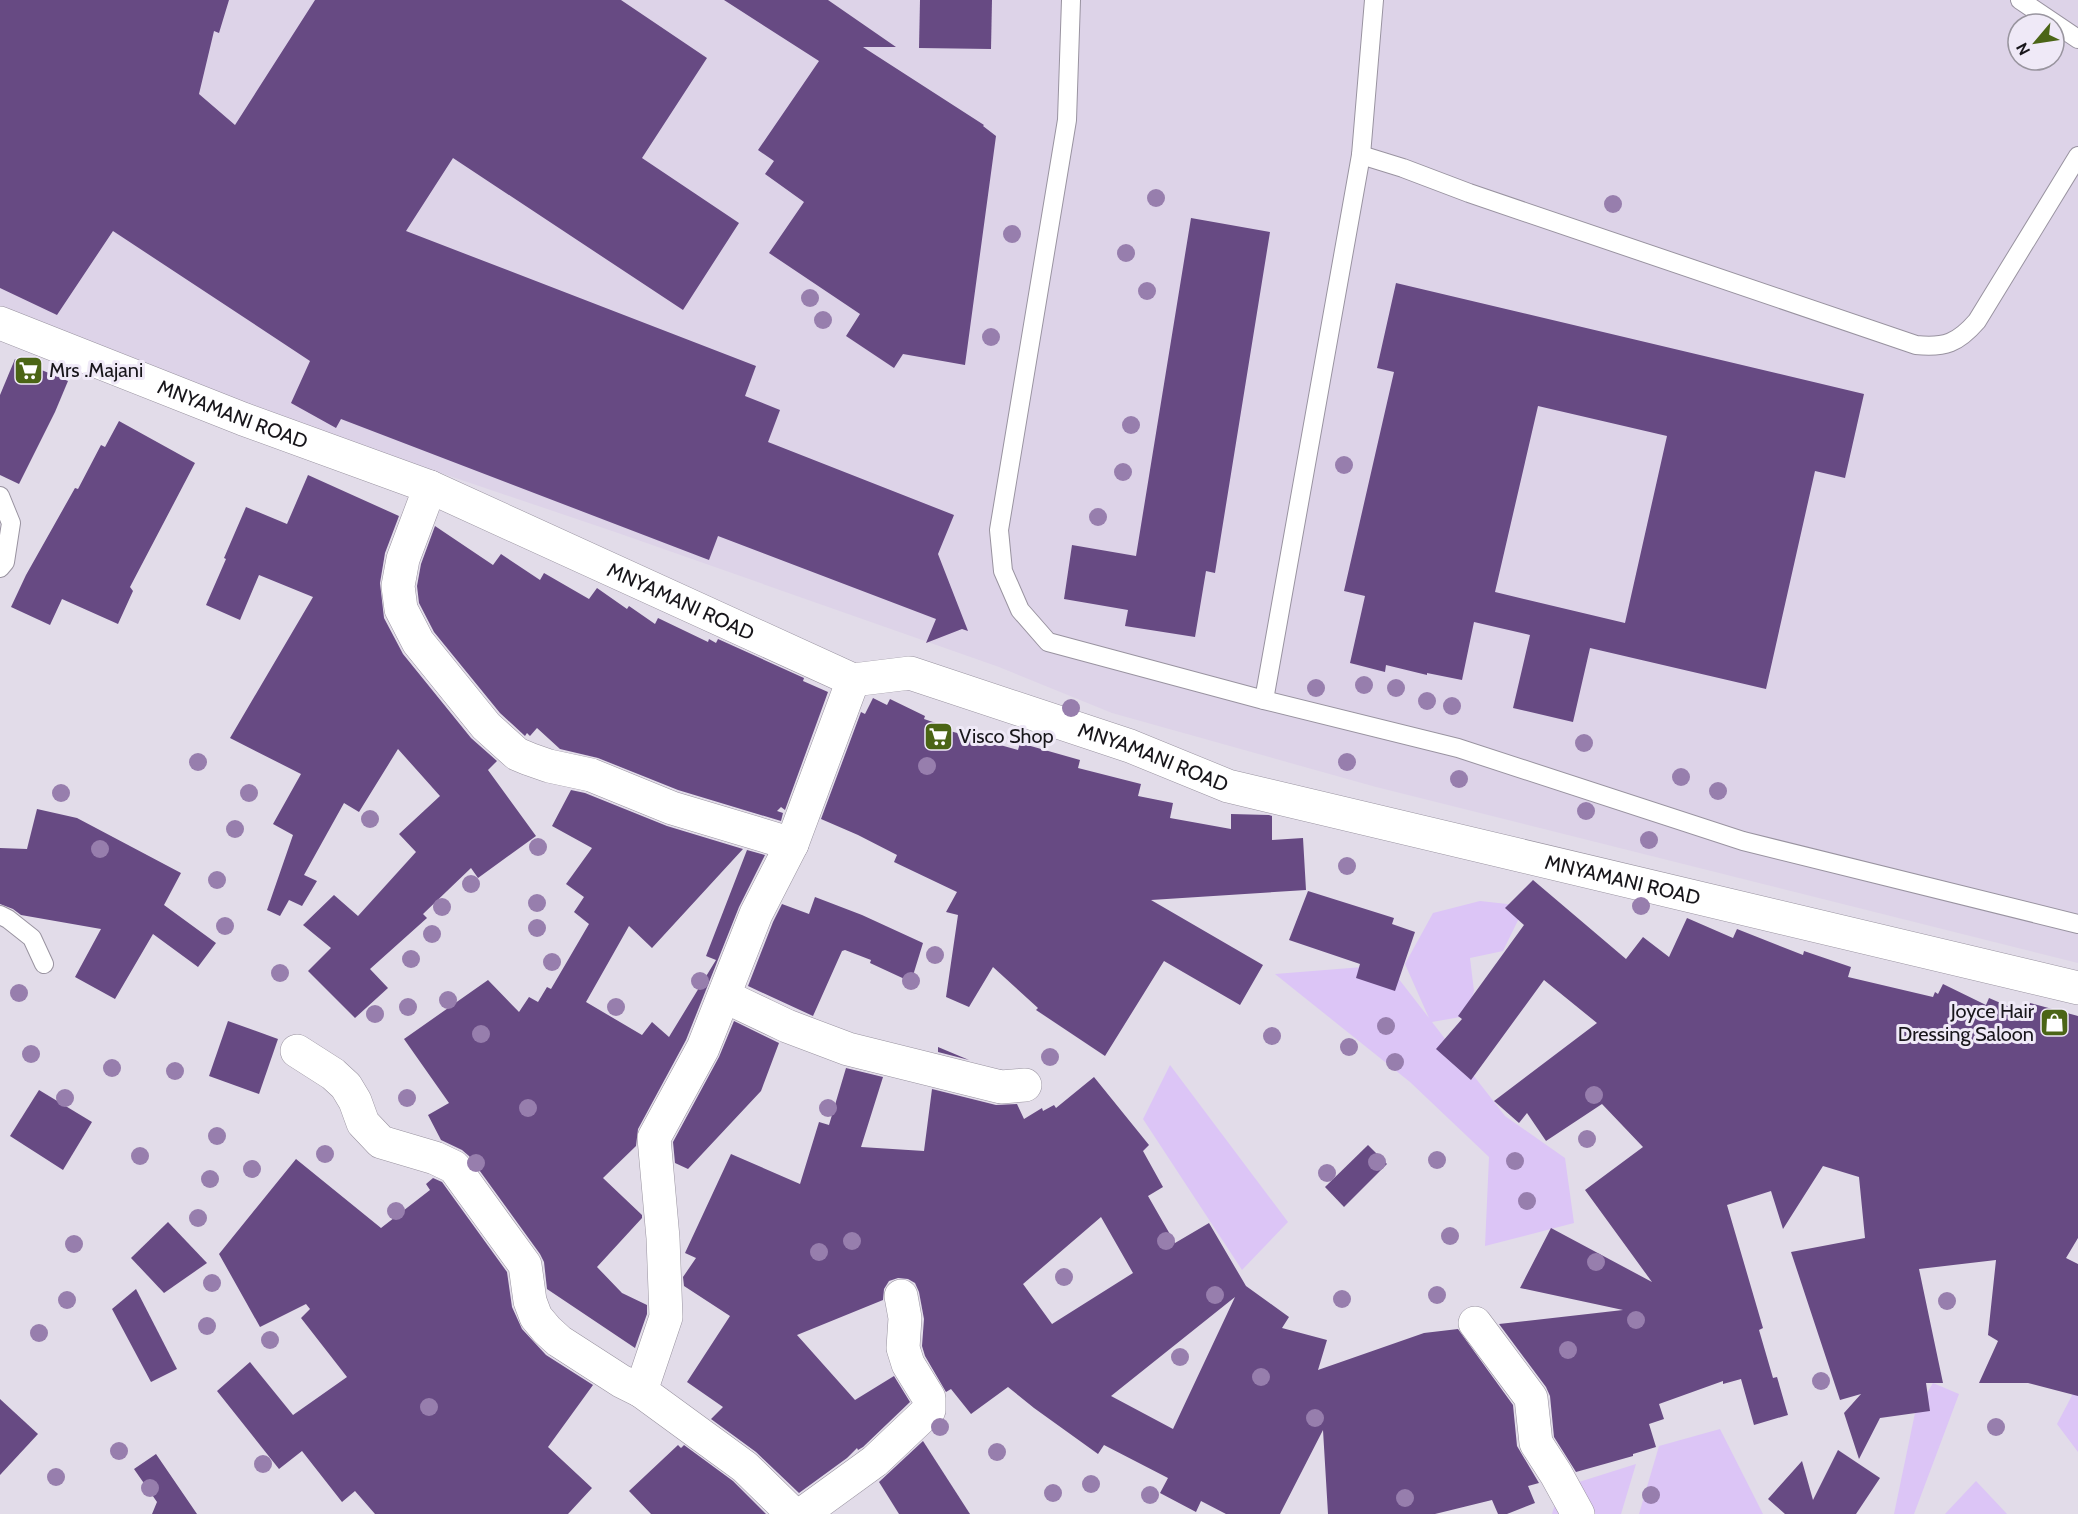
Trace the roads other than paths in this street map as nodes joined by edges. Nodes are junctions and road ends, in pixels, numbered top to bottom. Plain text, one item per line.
1 (1071, 0) edge
2 (1374, 0) edge
3 (2020, 0) edge
4 (2078, 39) edge
5 (1361, 155) junction
6 (2078, 156) edge
7 (0, 323) edge
8 (430, 487) junction
9 (0, 496) edge
10 (0, 568) edge
11 (853, 680) junction
12 (1264, 700) junction
13 (792, 844) junction
14 (0, 915) edge
15 (2078, 924) edge
16 (44, 964) dead end
17 (2078, 988) edge
18 (723, 996) junction
19 (297, 1051) dead end
20 (1025, 1085) dead end
21 (901, 1296) dead end
22 (1475, 1323) dead end
23 (641, 1391) junction
24 (793, 1514) edge
25 (802, 1514) edge
26 (1578, 1514) edge

1 - 12 lane
2 - 5 lane
3 - 4 lane
5 - 6 lane
5 - 12 lane
7 - 8 street, MNYAMANI ROAD
8 - 11 street, MNYAMANI ROAD
8 - 13 street
9 - 10 lane
11 - 13 street
11 - 17 street, MNYAMANI ROAD
12 - 15 lane
13 - 18 street
14 - 16 lane
18 - 20 street
18 - 23 street
19 - 23 street
21 - 25 street
22 - 26 street
23 - 24 street

